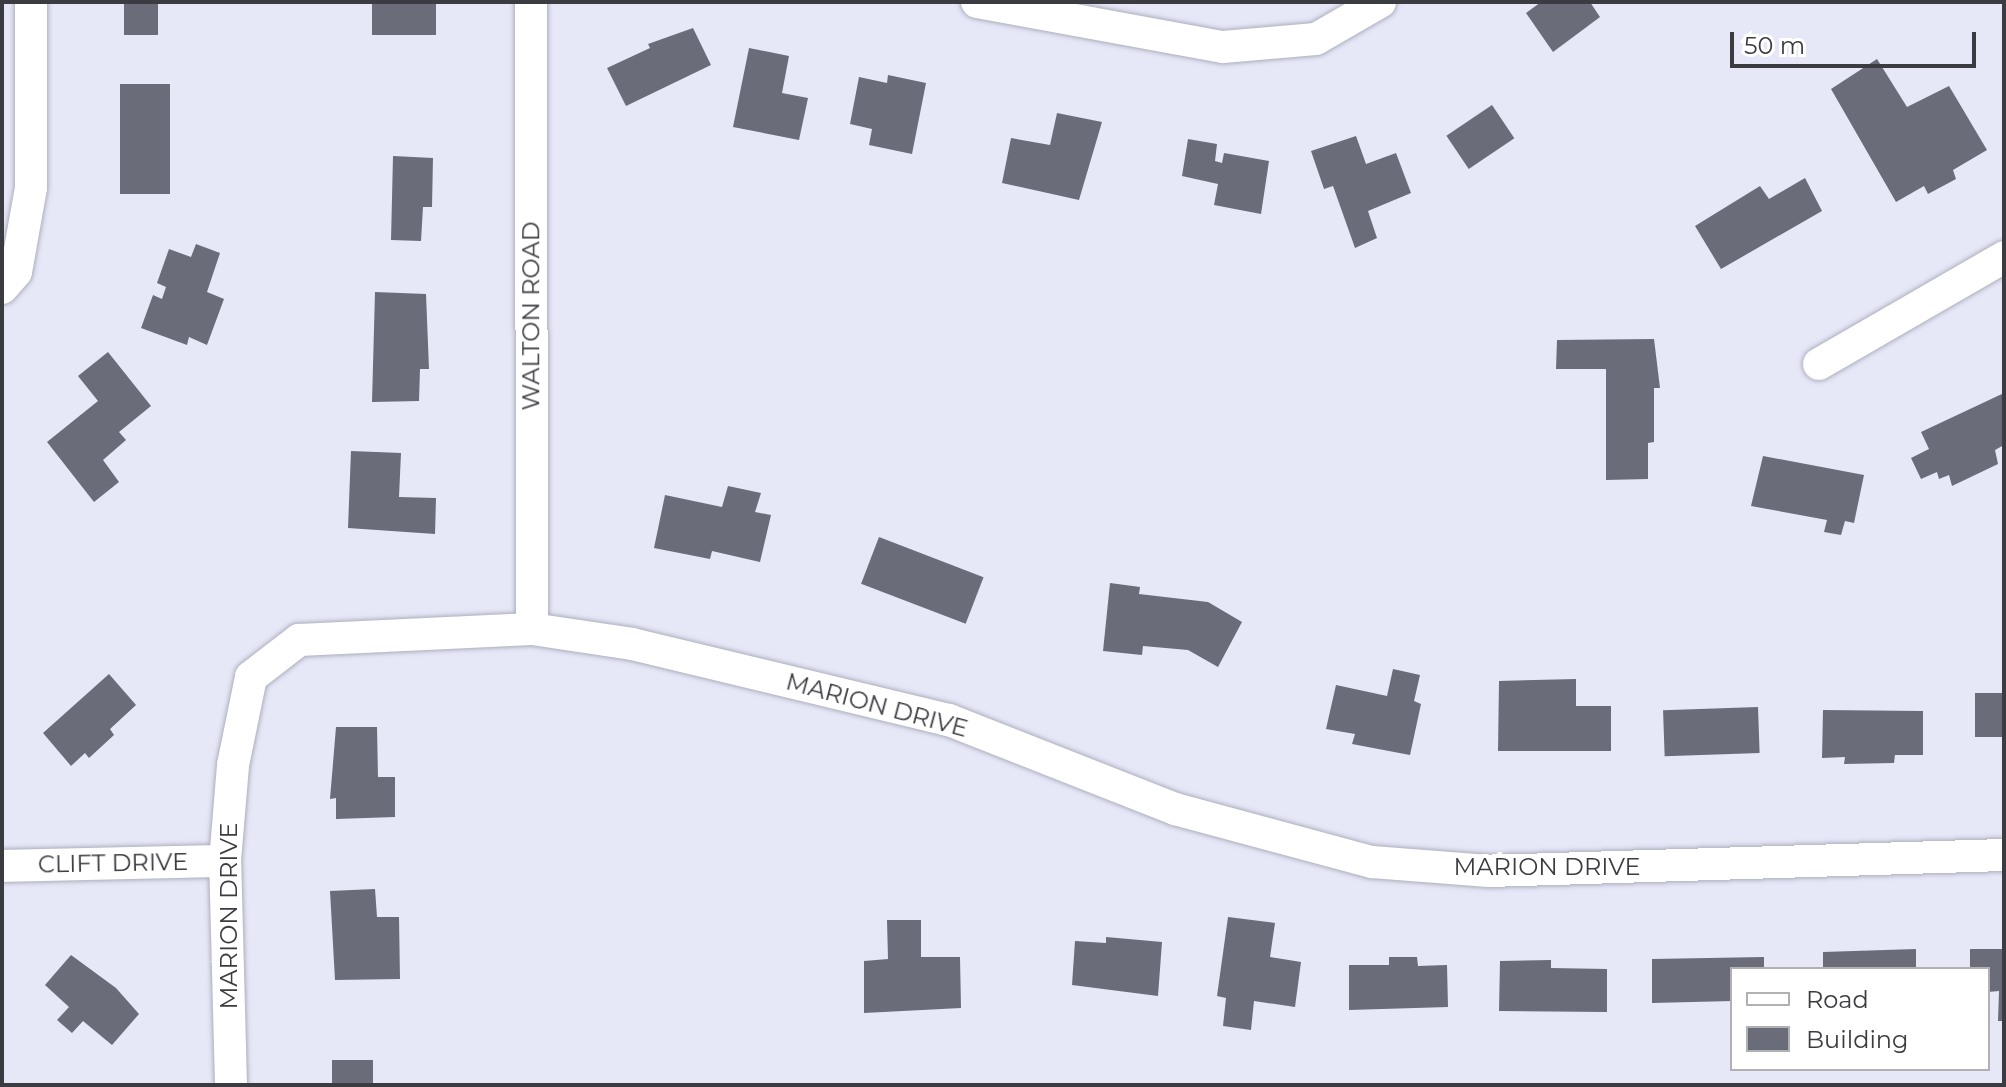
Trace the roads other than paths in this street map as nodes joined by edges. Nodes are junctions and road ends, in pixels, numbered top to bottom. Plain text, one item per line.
1 (31, 2) edge
2 (531, 2) edge
3 (977, 2) edge
4 (1380, 2) edge
5 (1037, 8) edge
6 (2004, 257) edge
7 (2, 288) edge
8 (1819, 364) dead end
9 (532, 629) junction
10 (2004, 855) edge
11 (225, 861) junction
12 (2, 866) edge
13 (231, 1085) edge

1 - 7 street
2 - 9 street, WALTON ROAD
3 - 5 street
4 - 5 street
6 - 8 street
9 - 10 street, MARION DRIVE
9 - 11 street, MARION DRIVE
11 - 12 street, CLIFT DRIVE
11 - 13 street, MARION DRIVE

